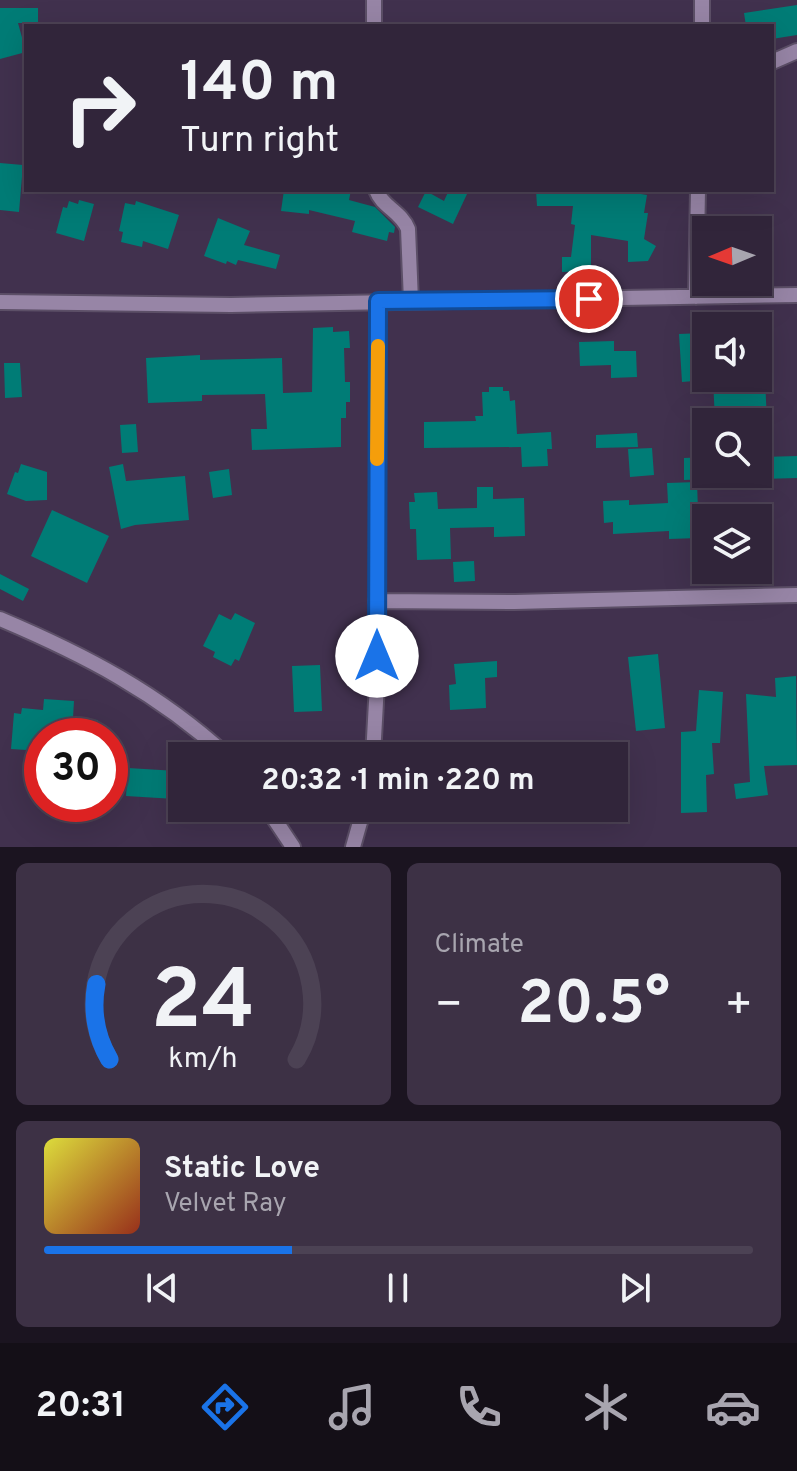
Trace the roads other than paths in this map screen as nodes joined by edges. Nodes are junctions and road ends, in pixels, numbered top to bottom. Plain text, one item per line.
1 (374, 0) edge
2 (702, 0) edge
3 (374, 24) edge
4 (702, 24) edge
5 (797, 51) edge
6 (774, 61) edge
7 (377, 192) edge
8 (698, 192) edge
9 (797, 295) edge
10 (696, 297) junction
11 (378, 301) junction
12 (411, 301) junction
13 (0, 302) edge
14 (797, 595) edge
15 (376, 601) junction
16 (0, 619) edge
17 (211, 742) edge
18 (375, 742) edge
19 (276, 822) edge
20 (360, 822) edge
21 (293, 847) edge
22 (353, 847) edge

1 - 3 street
2 - 4 street
5 - 6 street
7 - 12 street
8 - 10 street
9 - 10 street
10 - 12 street
11 - 12 street
11 - 13 street
11 - 15 street
14 - 15 street
15 - 18 street
16 - 17 street
19 - 21 street
20 - 22 street

